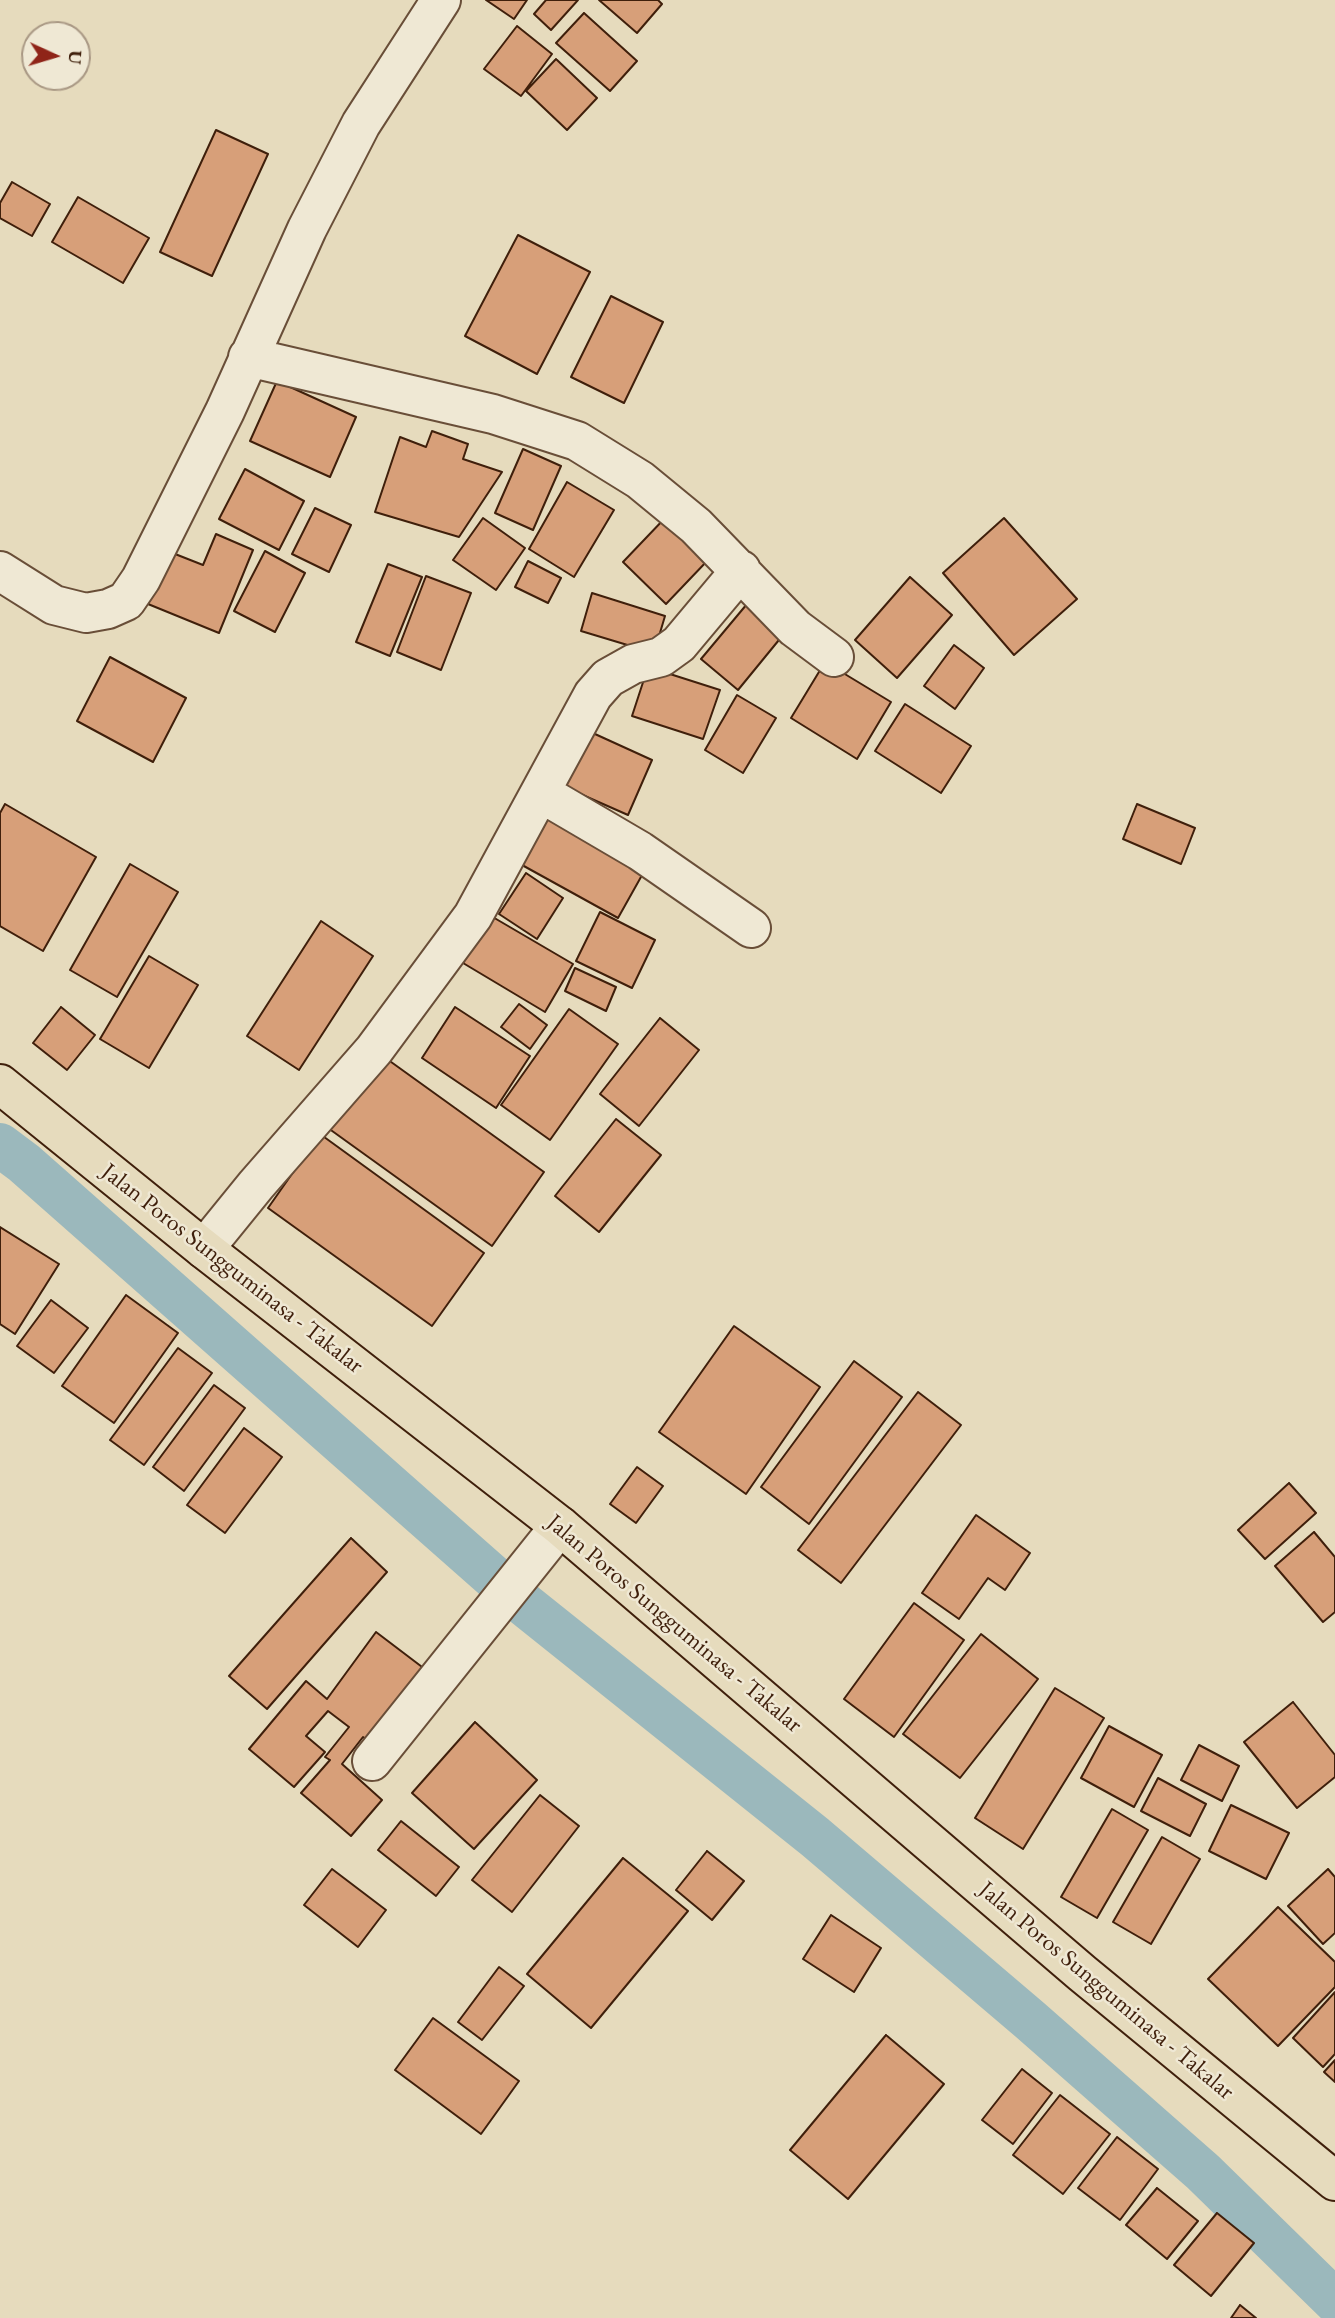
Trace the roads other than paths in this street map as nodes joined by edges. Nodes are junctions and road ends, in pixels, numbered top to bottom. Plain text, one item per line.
1 (441, 0) edge
2 (248, 357) junction
3 (741, 570) junction
4 (0, 571) edge
5 (834, 657) dead end
6 (541, 793) junction
7 (751, 928) dead end
8 (0, 1084) edge
9 (204, 1249) junction
10 (560, 1526) junction
11 (372, 1761) dead end
12 (1335, 2180) edge

1 - 2 street
2 - 3 street
2 - 4 street
3 - 5 street
3 - 6 street
6 - 7 street
6 - 9 street
8 - 9 highway, Jalan Poros Sungguminasa - Takalar
9 - 10 highway, Jalan Poros Sungguminasa - Takalar
10 - 11 street
10 - 12 highway, Jalan Poros Sungguminasa - Takalar

